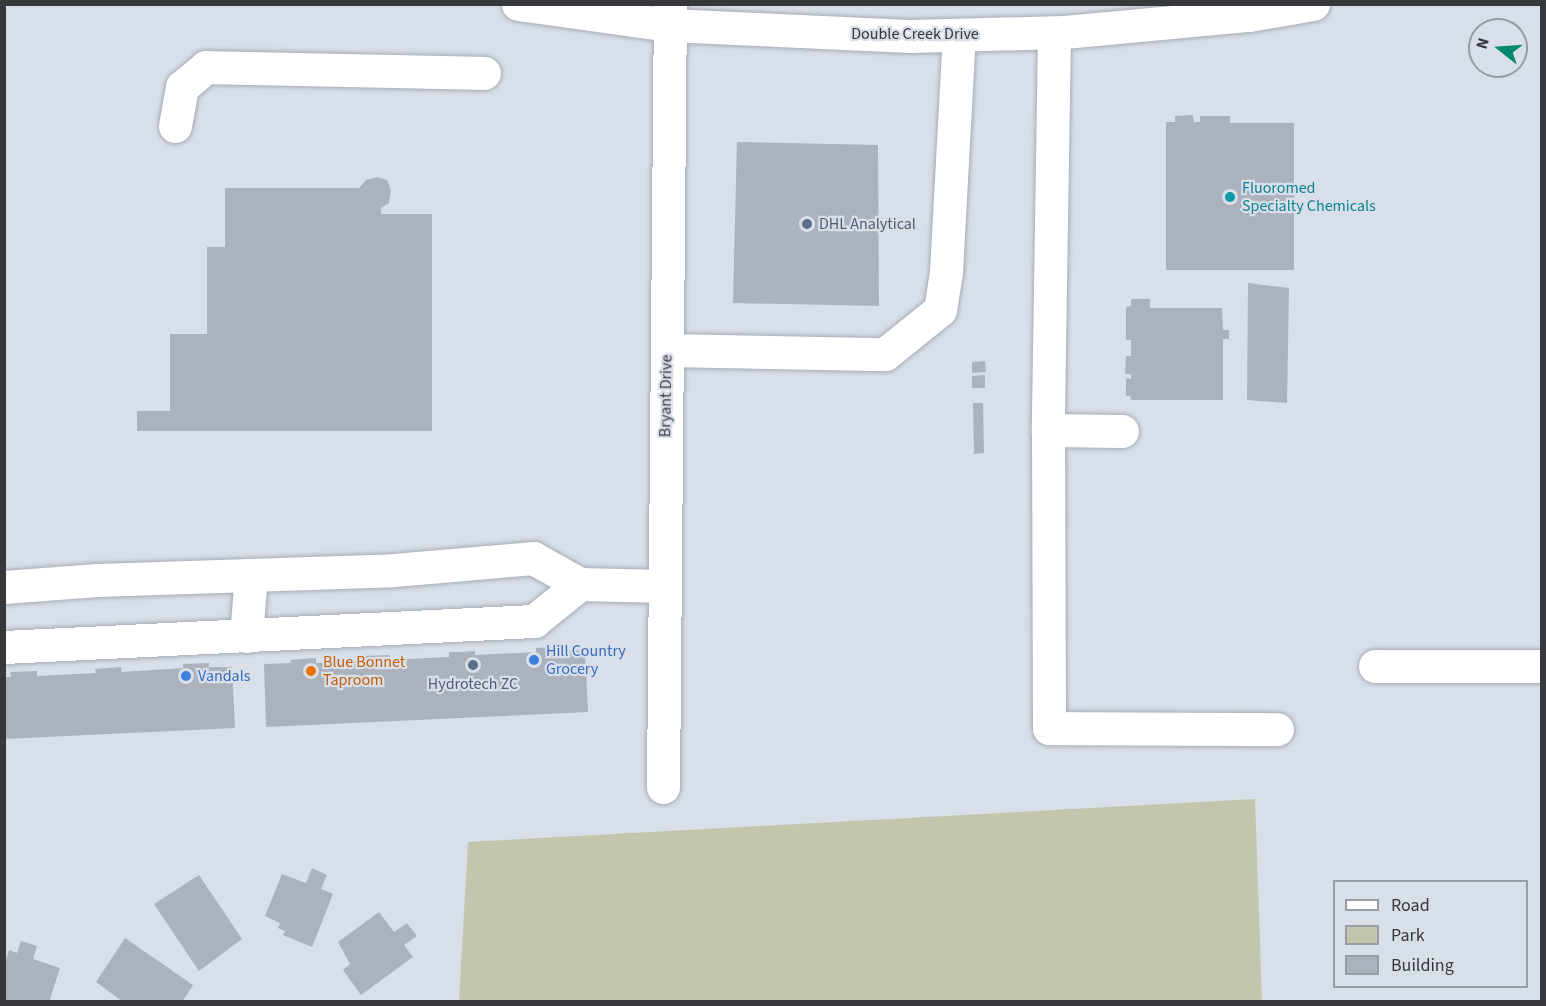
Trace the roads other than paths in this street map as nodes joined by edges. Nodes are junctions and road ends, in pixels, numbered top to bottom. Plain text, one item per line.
1 (518, 4) edge
2 (1313, 4) edge
3 (1229, 11) edge
4 (670, 15) edge
5 (1054, 33) junction
6 (959, 35) junction
7 (484, 73) dead end
8 (175, 126) dead end
9 (667, 350) junction
10 (1047, 430) junction
11 (1122, 431) dead end
12 (251, 575) junction
13 (580, 584) junction
14 (664, 586) junction
15 (4, 587) edge
16 (246, 636) junction
17 (4, 647) edge
18 (1375, 666) dead end
19 (1542, 666) edge
20 (1277, 729) dead end
21 (663, 787) dead end

1 - 4 street, Double Creek Drive
2 - 3 street, Double Creek Drive
3 - 5 street, Double Creek Drive
4 - 6 street, Double Creek Drive
4 - 9 street, Bryant Drive
5 - 6 street, Double Creek Drive
5 - 10 street
6 - 9 street
7 - 8 street
9 - 14 street, Bryant Drive
10 - 11 street
10 - 20 street
12 - 13 street
12 - 15 street
12 - 16 street
13 - 14 street
13 - 16 street
14 - 21 street, Bryant Drive
16 - 17 street
18 - 19 street

